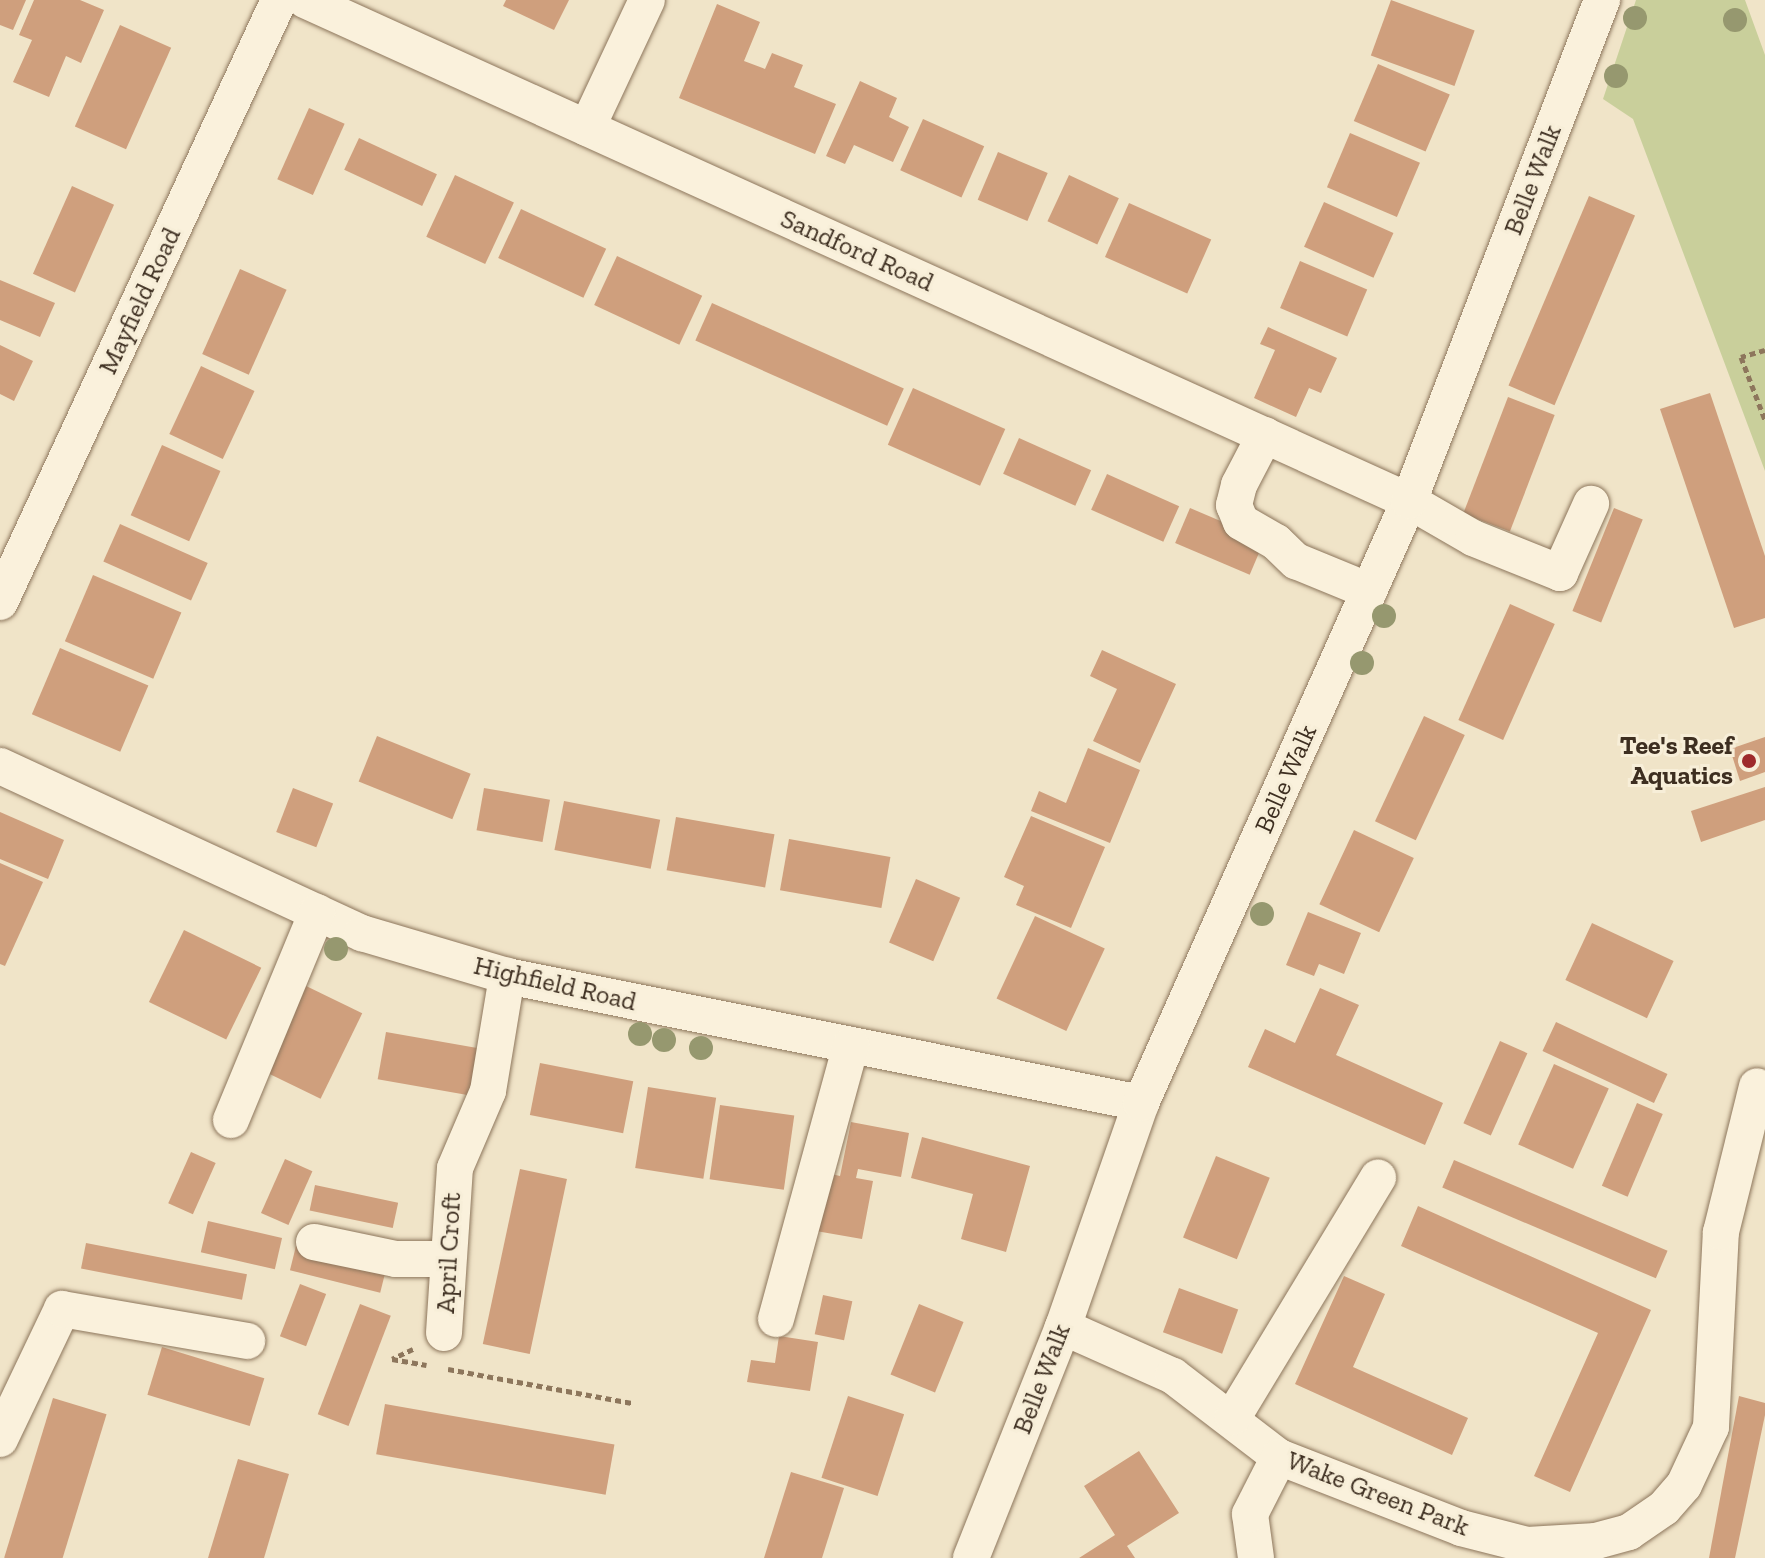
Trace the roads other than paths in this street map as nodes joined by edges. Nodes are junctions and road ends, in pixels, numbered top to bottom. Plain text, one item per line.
1 (279, 0) edge
2 (305, 0) edge
3 (647, 0) edge
4 (1602, 0) edge
5 (587, 128) junction
6 (1265, 435) junction
7 (1409, 501) junction
8 (1591, 504) dead end
9 (1369, 591) junction
10 (0, 602) edge
11 (0, 766) edge
12 (317, 912) junction
13 (507, 976) junction
14 (851, 1045) junction
15 (1757, 1086) dead end
16 (1141, 1103) junction
17 (231, 1120) dead end
18 (1378, 1178) dead end
19 (314, 1242) dead end
20 (447, 1259) junction
21 (776, 1319) dead end
22 (1063, 1327) junction
23 (444, 1333) road end
24 (247, 1341) dead end
25 (1233, 1417) junction
26 (0, 1439) edge
27 (1279, 1457) junction
28 (1635, 1545) edge
29 (971, 1558) edge
30 (1256, 1558) edge

1 - 10 street, Mayfield Road
2 - 5 street, Sandford Road
3 - 5 street
4 - 7 street, Belle Walk
5 - 6 street, Sandford Road
6 - 7 street, Sandford Road
6 - 9 street
7 - 8 street, Sandford Road
7 - 9 street, Belle Walk
9 - 16 street, Belle Walk
11 - 12 street, Highfield Road
12 - 13 street, Highfield Road
12 - 17 street
13 - 14 street, Highfield Road
13 - 20 street, April Croft
14 - 16 street, Highfield Road
14 - 21 street
15 - 28 street, Wake Green Park
16 - 22 street, Belle Walk
18 - 25 street
19 - 20 street
20 - 23 street, April Croft
22 - 25 street, Wake Green Park
22 - 29 street, Belle Walk
24 - 26 street
25 - 27 street, Wake Green Park
27 - 28 street, Wake Green Park
27 - 30 street

